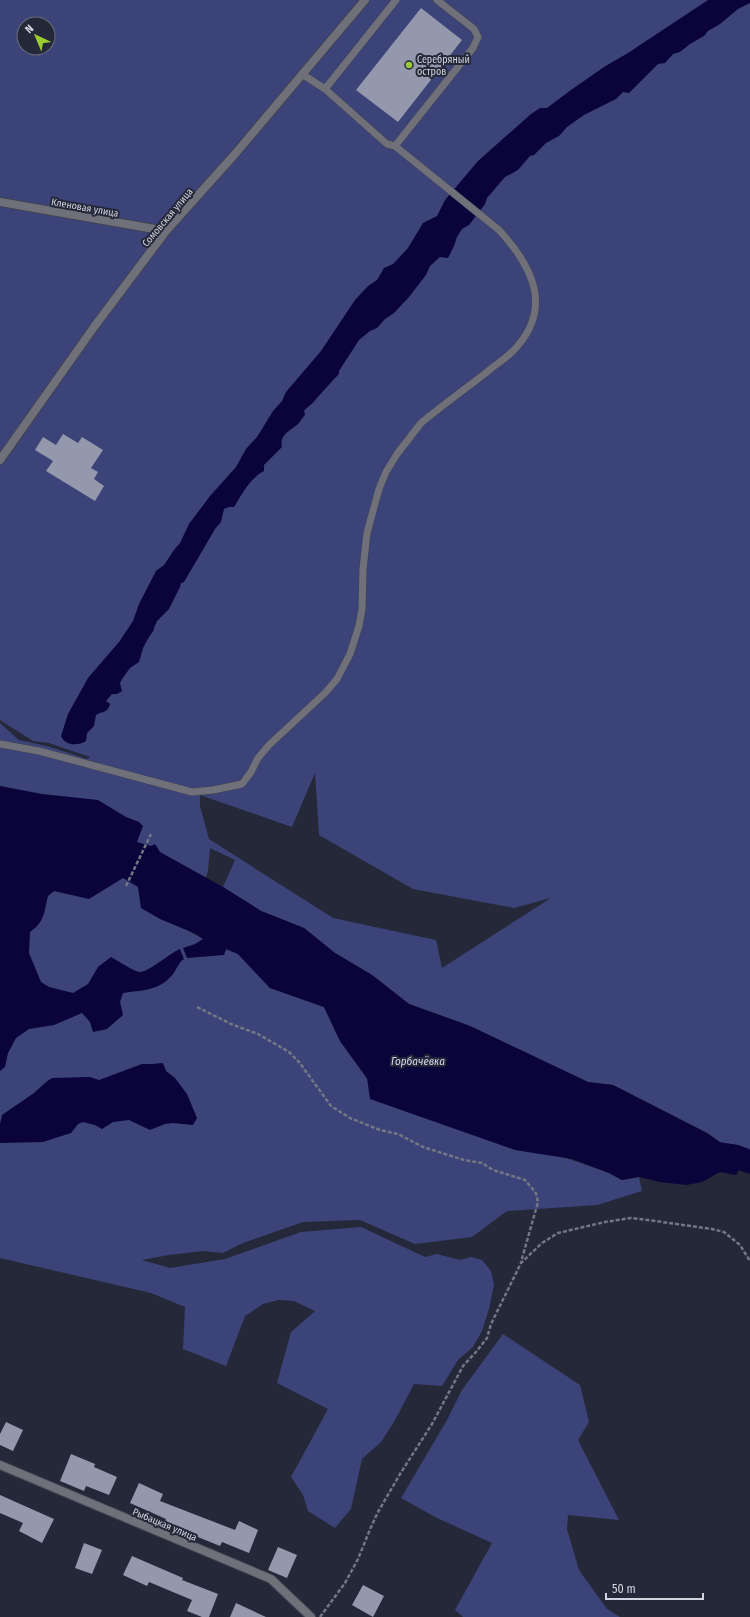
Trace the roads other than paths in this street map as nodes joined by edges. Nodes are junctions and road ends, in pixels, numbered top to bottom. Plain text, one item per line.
1 (365, 0) edge
2 (396, 0) edge
3 (438, 0) edge
4 (302, 74) junction
5 (325, 89) junction
6 (395, 146) junction
7 (0, 202) edge
8 (166, 231) junction
9 (0, 460) edge
10 (0, 744) edge
11 (0, 1465) edge
12 (311, 1617) edge

1 - 4 street, Сомовская улица
2 - 5 lane
3 - 6 lane
4 - 5 lane
4 - 8 street, Сомовская улица
5 - 6 lane
6 - 10 lane
7 - 8 street, Кленовая улица
8 - 9 street, Сомовская улица
11 - 12 street, Рыбацкая улица

